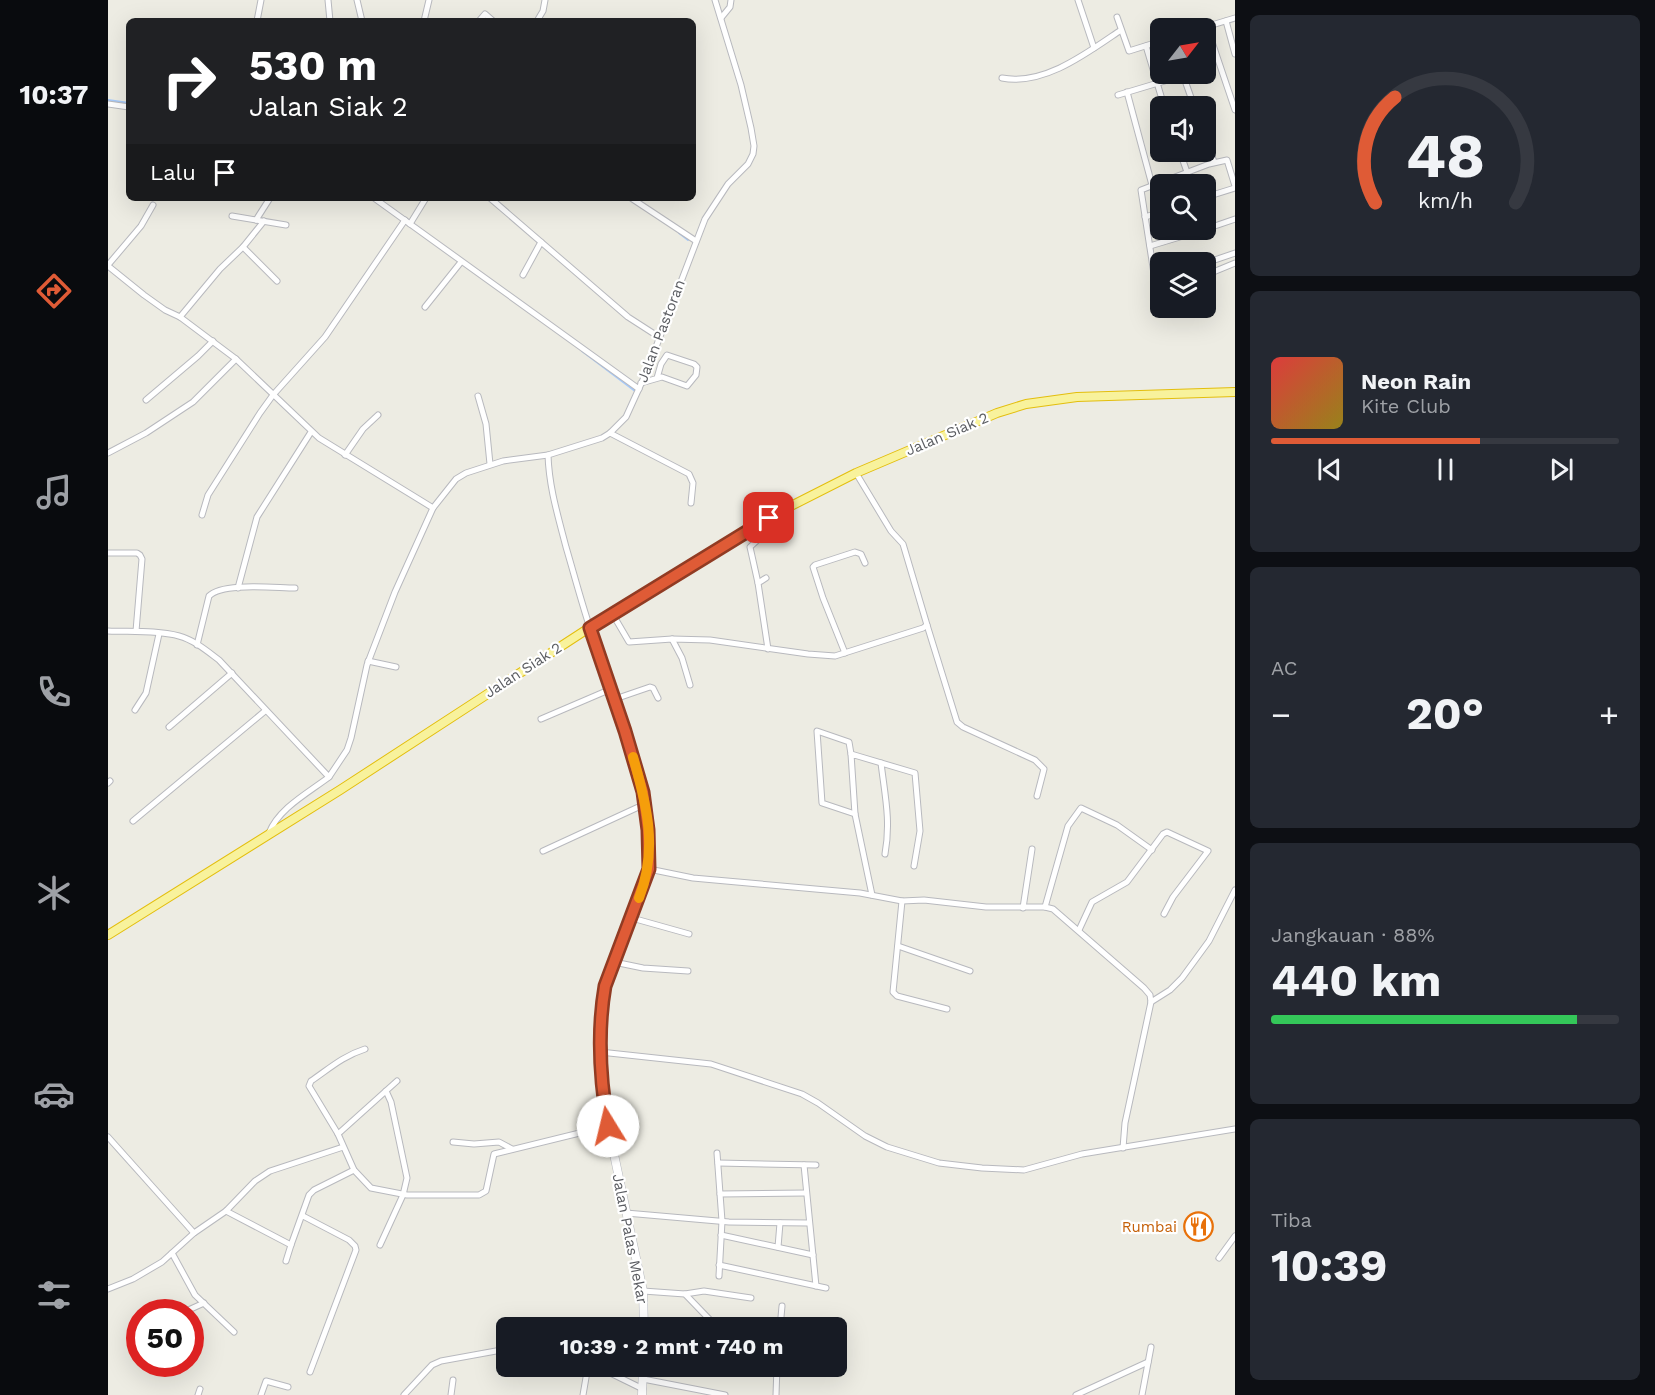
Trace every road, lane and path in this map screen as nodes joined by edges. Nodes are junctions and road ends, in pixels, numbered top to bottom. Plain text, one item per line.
1 (261, 0) edge
2 (328, 0) edge
3 (357, 0) edge
4 (429, 0) edge
5 (545, 0) edge
6 (715, 0) edge
7 (731, 0) edge
8 (1078, 0) edge
9 (1116, 17) dead end
10 (258, 18) edge
11 (330, 18) edge
12 (361, 18) edge
13 (425, 18) edge
14 (539, 18) edge
15 (721, 18) junction
16 (1235, 18) edge
17 (1226, 21) junction
18 (1216, 24) edge
19 (1121, 30) junction
20 (1150, 45) edge
21 (1146, 46) junction
22 (1094, 48) junction
23 (1235, 54) edge
24 (1216, 58) edge
25 (1150, 60) edge
26 (1002, 78) dead end
27 (1150, 84) edge
28 (1127, 92) junction
29 (1118, 95) dead end
30 (108, 104) edge
31 (126, 107) edge
32 (1235, 110) edge
33 (1235, 158) edge
34 (1184, 162) edge
35 (1214, 162) joint
36 (1228, 163) junction
37 (1187, 172) junction
38 (1182, 174) edge
39 (1150, 178) edge
40 (1150, 186) edge
41 (1235, 187) edge
42 (1216, 194) edge
43 (268, 201) edge
44 (378, 201) edge
45 (424, 201) edge
46 (493, 201) edge
47 (636, 201) edge
48 (153, 205) dead end
49 (1150, 215) edge
50 (232, 216) dead end
51 (1145, 217) junction
52 (1235, 219) edge
53 (256, 220) junction
54 (264, 221) junction
55 (407, 222) junction
56 (286, 225) dead end
57 (1216, 225) edge
58 (1169, 240) edge
59 (696, 241) junction
60 (541, 242) junction
61 (1150, 246) junction
62 (243, 247) junction
63 (1152, 252) edge
64 (1235, 253) edge
65 (1216, 260) edge
66 (461, 262) junction
67 (1235, 262) edge
68 (108, 265) edge
69 (1216, 271) edge
70 (523, 275) dead end
71 (277, 281) dead end
72 (425, 307) dead end
73 (180, 317) junction
74 (659, 337) junction
75 (213, 341) junction
76 (236, 359) junction
77 (657, 378) junction
78 (640, 386) junction
79 (1235, 392) edge
80 (273, 395) junction
81 (478, 396) dead end
82 (146, 400) dead end
83 (378, 415) dead end
84 (311, 432) junction
85 (610, 433) junction
86 (108, 453) edge
87 (345, 455) junction
88 (548, 455) junction
89 (490, 464) junction
90 (856, 473) junction
91 (691, 502) dead end
92 (433, 508) junction
93 (202, 515) dead end
94 (759, 524) junction
95 (108, 554) edge
96 (865, 563) dead end
97 (766, 578) dead end
98 (758, 583) junction
99 (238, 588) junction
100 (295, 588) dead end
101 (612, 613) junction
102 (927, 625) junction
103 (590, 628) junction
104 (108, 631) edge
105 (136, 631) junction
106 (159, 634) junction
107 (672, 639) junction
108 (196, 645) junction
109 (768, 648) junction
110 (845, 653) junction
111 (368, 661) junction
112 (396, 667) dead end
113 (232, 673) junction
114 (690, 685) dead end
115 (611, 689) junction
116 (658, 698) dead end
117 (615, 699) junction
118 (135, 710) dead end
119 (265, 711) junction
120 (541, 719) dead end
121 (169, 727) dead end
122 (851, 754) junction
123 (881, 763) junction
124 (329, 777) junction
125 (1037, 796) dead end
126 (645, 804) junction
127 (855, 814) junction
128 (133, 821) dead end
129 (268, 835) junction
130 (1032, 849) dead end
131 (1152, 850) junction
132 (543, 851) dead end
133 (885, 854) dead end
134 (914, 866) dead end
135 (649, 869) junction
136 (1235, 890) edge
137 (872, 894) junction
138 (902, 901) junction
139 (1045, 907) junction
140 (1023, 908) junction
141 (1164, 914) dead end
142 (632, 918) junction
143 (1079, 930) junction
144 (108, 934) edge
145 (689, 934) dead end
146 (898, 946) junction
147 (614, 962) junction
148 (688, 971) dead end
149 (970, 971) dead end
150 (1151, 1002) junction
151 (947, 1008) dead end
152 (365, 1049) dead end
153 (600, 1052) junction
154 (397, 1081) dead end
155 (386, 1091) junction
156 (608, 1126) junction
157 (1235, 1129) edge
158 (338, 1134) junction
159 (108, 1137) edge
160 (453, 1142) dead end
161 (343, 1147) junction
162 (1123, 1148) junction
163 (512, 1149) junction
164 (717, 1153) dead end
165 (718, 1163) junction
166 (804, 1165) junction
167 (816, 1166) dead end
168 (354, 1170) junction
169 (807, 1193) junction
170 (720, 1194) junction
171 (403, 1195) junction
172 (226, 1211) junction
173 (626, 1213) junction
174 (303, 1216) junction
175 (722, 1221) junction
176 (780, 1223) junction
177 (809, 1223) junction
178 (194, 1233) junction
179 (721, 1235) junction
180 (1235, 1236) edge
181 (291, 1245) junction
182 (380, 1245) dead end
183 (778, 1247) junction
184 (172, 1253) junction
185 (813, 1255) junction
186 (1219, 1258) dead end
187 (286, 1261) dead end
188 (719, 1265) junction
189 (719, 1276) dead end
190 (816, 1286) junction
191 (826, 1288) dead end
192 (108, 1289) edge
193 (643, 1291) junction
194 (685, 1294) junction
195 (751, 1298) dead end
196 (200, 1299) edge
197 (204, 1303) edge
198 (782, 1306) dead end
199 (644, 1317) edge
200 (707, 1317) edge
201 (781, 1317) edge
202 (234, 1332) dead end
203 (1150, 1347) dead end
204 (496, 1351) edge
205 (1148, 1362) junction
206 (310, 1372) dead end
207 (586, 1377) edge
208 (616, 1377) edge
209 (777, 1377) edge
210 (643, 1378) joint
211 (453, 1380) dead end
212 (288, 1387) dead end
213 (643, 1392) edge
214 (261, 1395) edge
215 (404, 1395) edge
216 (451, 1395) edge
217 (583, 1395) edge
218 (725, 1395) edge
219 (776, 1395) edge
220 (1076, 1395) edge
221 (1142, 1395) edge

1 - 10 street
2 - 11 street
3 - 12 street
4 - 13 street
5 - 14 street
6 - 15 street, Jalan Pastoran
7 - 15 street
8 - 22 street
9 - 19 street
15 - 59 street, Jalan Pastoran
16 - 17 street
17 - 18 street
17 - 23 street
19 - 21 street
19 - 22 street
20 - 21 street
21 - 25 street
22 - 26 street
24 - 32 street
27 - 28 street
28 - 29 street
28 - 39 street
30 - 31 street
33 - 36 street
34 - 37 street
35 - 36 street
35 - 37 street
36 - 41 street
37 - 38 street
40 - 51 street
41 - 42 street
43 - 53 street
44 - 55 street
45 - 55 street
46 - 60 street
47 - 59 street
48 - 68 street
49 - 51 street
50 - 53 street
51 - 61 street
52 - 57 street
53 - 54 street
54 - 56 street
54 - 62 street
55 - 66 street
55 - 80 street
58 - 61 street
59 - 74 street, Jalan Pastoran
60 - 70 street
60 - 74 street
61 - 63 street
62 - 71 street
62 - 73 street
64 - 65 street
66 - 72 street
66 - 78 street
67 - 69 street
68 - 73 street
73 - 75 street
74 - 78 street, Jalan Pastoran
75 - 76 street
75 - 82 street
76 - 80 street
76 - 86 street
77 - 77 street
77 - 78 street
78 - 85 street, Jalan Pastoran
79 - 90 highway, Jalan Siak 2
80 - 84 street
80 - 93 street
81 - 89 street
83 - 87 street
84 - 87 street
84 - 99 street
85 - 88 street, Jalan Pastoran
85 - 91 street
87 - 92 street
88 - 89 street, Jalan Pastoran
88 - 103 street
89 - 92 street, Jalan Pastoran
90 - 94 highway, Jalan Siak 2
90 - 102 street
92 - 111 street, Jalan Pastoran
94 - 98 street
94 - 101 highway, Jalan Siak 2
95 - 105 street
96 - 110 street
97 - 98 street
98 - 109 street
99 - 100 street
99 - 108 street
101 - 103 highway, Jalan Siak 2
101 - 107 street
102 - 110 street
102 - 125 street
103 - 115 main road, Jalan Palas Mekar
103 - 129 highway, Jalan Siak 2
104 - 105 street
105 - 106 street
106 - 108 street
106 - 118 street
107 - 109 street
107 - 114 street
108 - 113 street
109 - 110 street
111 - 112 street
111 - 124 street, Jalan Pastoran
113 - 119 street
113 - 121 street
115 - 117 main road, Jalan Palas Mekar
115 - 120 street
116 - 117 street
117 - 126 main road, Jalan Palas Mekar
119 - 124 street
119 - 128 street
122 - 123 street
122 - 127 street
122 - 127 street
123 - 133 street
123 - 134 street
124 - 129 street, Jalan Pastoran
126 - 132 street
126 - 135 main road, Jalan Palas Mekar
127 - 137 street
129 - 144 highway, Jalan Siak 2
130 - 140 street
131 - 139 street
131 - 141 street
131 - 143 street
135 - 137 street
135 - 142 main road, Jalan Palas Mekar
136 - 150 street
137 - 138 street
138 - 140 street
138 - 146 street
139 - 140 street
139 - 143 street
142 - 145 street
142 - 147 main road, Jalan Palas Mekar
143 - 150 street
146 - 149 street
146 - 151 street
147 - 148 street
147 - 153 main road, Jalan Palas Mekar
150 - 162 street
152 - 158 street
153 - 156 main road, Jalan Palas Mekar
153 - 162 street
154 - 155 street
155 - 158 street
155 - 171 street
156 - 163 street
156 - 173 main road, Jalan Palas Mekar
157 - 162 street
158 - 161 street
159 - 178 street
160 - 163 street
161 - 168 street
161 - 172 street
163 - 171 street
164 - 165 street
165 - 166 street
165 - 170 street
166 - 167 street
166 - 169 street
168 - 171 street
168 - 174 street
169 - 170 street
169 - 177 street
170 - 175 street
171 - 182 street
172 - 178 street
172 - 181 street
173 - 175 street
173 - 193 main road, Jalan Palas Mekar
174 - 181 street
174 - 206 street
175 - 176 street
175 - 179 street
176 - 177 street
176 - 183 street
177 - 185 street
178 - 184 street
179 - 183 street
179 - 188 street
180 - 186 street
181 - 187 street
183 - 185 street
184 - 192 street
184 - 196 street
185 - 190 street
188 - 189 street
188 - 190 street
190 - 191 street
193 - 194 street
193 - 199 main road, Jalan Palas Mekar
194 - 195 street
194 - 200 street
197 - 202 street
198 - 201 street
203 - 205 street
204 - 215 street
205 - 220 street
205 - 221 street
207 - 217 street
208 - 213 street
209 - 219 street
210 - 213 main road
210 - 218 street
211 - 216 street
212 - 214 street

